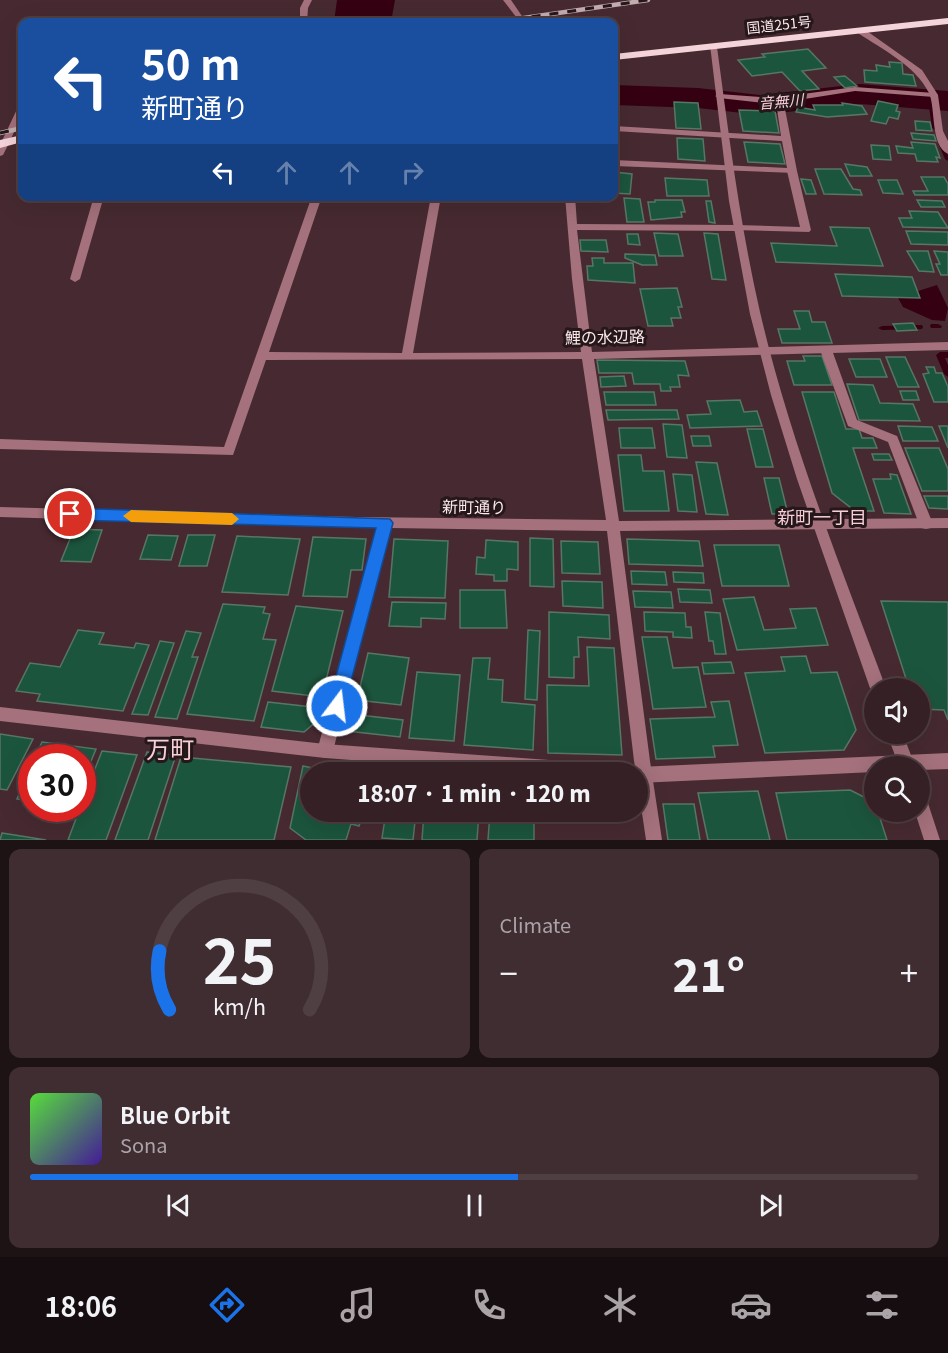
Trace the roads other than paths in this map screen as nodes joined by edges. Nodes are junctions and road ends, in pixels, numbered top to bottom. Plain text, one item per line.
1 (308, 0) edge
2 (507, 0) edge
3 (303, 18) edge
4 (520, 18) edge
5 (948, 21) edge
6 (861, 31) junction
7 (713, 47) junction
8 (618, 57) edge
9 (719, 96) junction
10 (935, 99) junction
11 (773, 101) junction
12 (948, 106) edge
13 (18, 115) edge
14 (618, 129) edge
15 (725, 135) junction
16 (787, 139) junction
17 (18, 141) edge
18 (2, 147) edge
19 (948, 151) edge
20 (618, 163) edge
21 (729, 168) junction
22 (792, 171) junction
23 (98, 201) edge
24 (315, 201) edge
25 (435, 201) edge
26 (570, 201) edge
27 (572, 227) junction
28 (737, 228) junction
29 (75, 279) dead end
30 (948, 346) edge
31 (826, 350) junction
32 (764, 352) junction
33 (586, 354) junction
34 (263, 356) junction
35 (407, 357) junction
36 (0, 444) edge
37 (0, 512) edge
38 (385, 523) junction
39 (948, 523) edge
40 (926, 524) junction
41 (614, 526) junction
42 (819, 526) junction
43 (875, 678) edge
44 (0, 714) edge
45 (325, 751) junction
46 (948, 761) edge
47 (471, 762) edge
48 (639, 762) edge
49 (930, 763) edge
50 (864, 767) edge
51 (648, 775) edge
52 (648, 812) edge
53 (926, 822) edge
54 (654, 840) edge
55 (932, 840) edge

1 - 3 street
2 - 4 street
5 - 6 highway, 国道251号
6 - 7 highway, 国道251号
6 - 10 street
7 - 8 highway, 国道251号
7 - 9 street
9 - 11 street
9 - 15 street
10 - 11 street
10 - 12 street
10 - 19 street
11 - 16 street
13 - 18 street
14 - 15 street
15 - 16 street
15 - 21 street
16 - 22 street
17 - 18 highway
20 - 21 street
21 - 22 street
21 - 28 street
22 - 28 street
23 - 29 street
24 - 34 street
25 - 35 street
26 - 27 street
27 - 28 street
27 - 33 street
28 - 32 street
30 - 31 street, 鯉の水辺路
31 - 32 street, 鯉の水辺路
31 - 40 street
32 - 33 street, 鯉の水辺路
32 - 42 street
33 - 35 street, 鯉の水辺路
33 - 41 street
34 - 35 street, 鯉の水辺路
34 - 36 street
37 - 38 street, 新町通り
38 - 41 street, 新町通り
38 - 45 street
39 - 40 street, 新町通り
40 - 42 street, 新町通り
41 - 42 street, 新町通り
41 - 48 street
42 - 43 street
44 - 45 street
45 - 47 street
46 - 49 street
50 - 51 street
52 - 54 street
53 - 55 street

